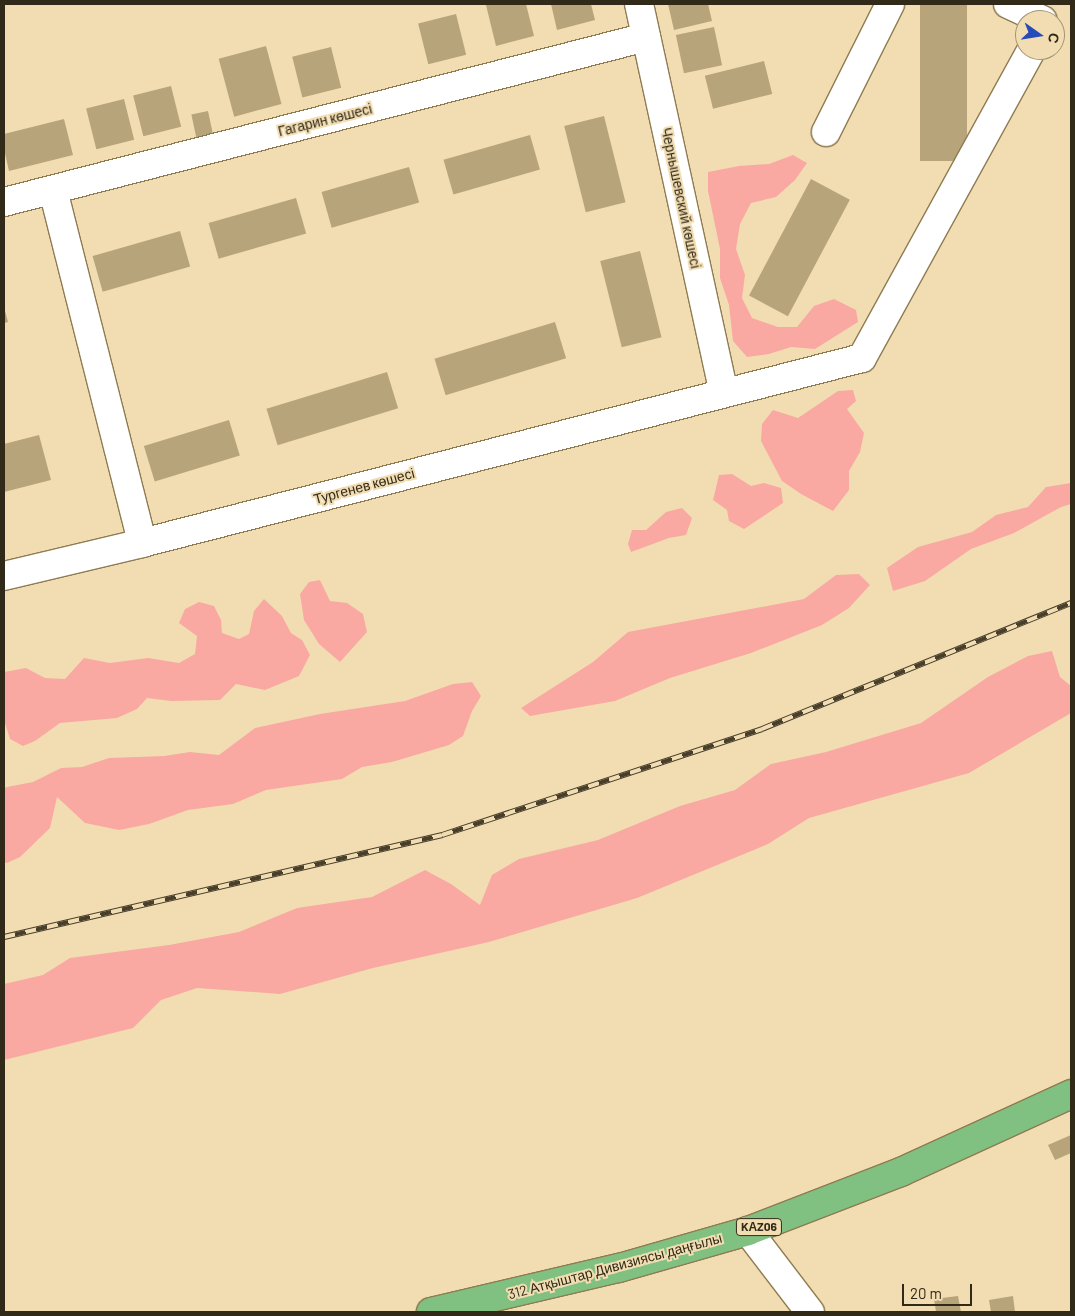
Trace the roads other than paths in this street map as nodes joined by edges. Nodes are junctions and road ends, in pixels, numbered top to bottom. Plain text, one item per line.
1 (639, 4) edge
2 (890, 4) edge
3 (1008, 4) edge
4 (1021, 10) edge
5 (646, 37) junction
6 (1026, 60) edge
7 (826, 132) dead end
8 (53, 190) junction
9 (4, 202) edge
10 (724, 393) junction
11 (142, 544) junction
12 (4, 576) edge
13 (1071, 1094) edge
14 (748, 1231) junction
15 (432, 1312) edge
16 (810, 1312) edge

1 - 5 street, Чернышевский көшесі
2 - 7 street
3 - 4 street
5 - 8 street, Гагарин көшесі
5 - 10 street, Чернышевский көшесі
6 - 10 street, Тургенев көшесі
8 - 9 street, Гагарин көшесі
8 - 11 street
10 - 11 street, Тургенев көшесі
11 - 12 street, Тургенев көшесі
13 - 14 highway, 312 Атқыштар Дивизиясы даңғылы / KАZ06
14 - 15 highway, 312 Атқыштар Дивизиясы даңғылы / KАZ06
14 - 16 street

